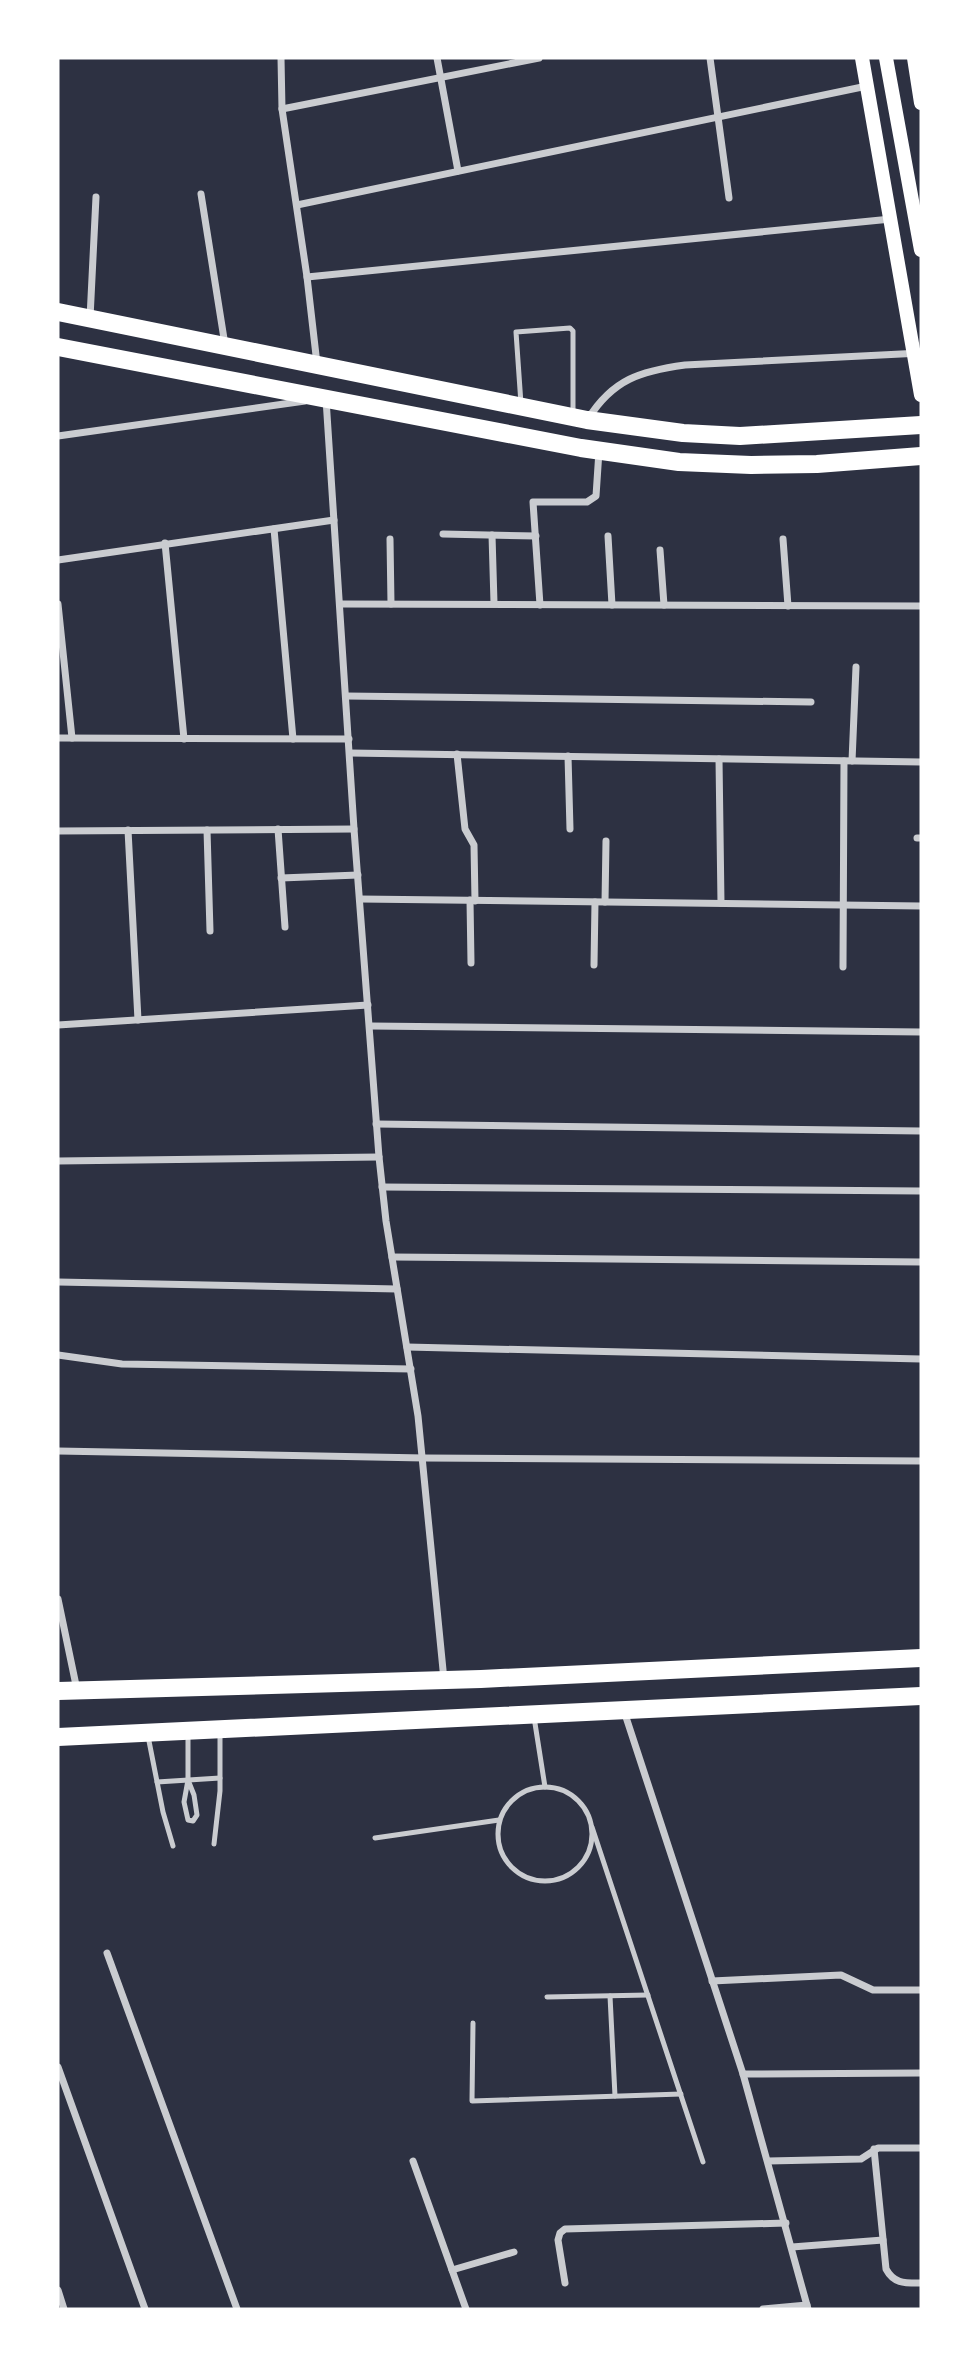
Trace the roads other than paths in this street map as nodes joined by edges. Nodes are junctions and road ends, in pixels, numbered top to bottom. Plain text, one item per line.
1 (281, 58) edge
2 (437, 58) edge
3 (540, 58) edge
4 (710, 58) edge
5 (862, 58) edge
6 (886, 58) edge
7 (914, 58) edge
8 (441, 78) junction
9 (867, 86) junction
10 (921, 103) edge
11 (282, 110) junction
12 (719, 117) junction
13 (458, 171) junction
14 (201, 194) dead end
15 (96, 197) dead end
16 (729, 198) dead end
17 (297, 205) junction
18 (891, 219) junction
19 (921, 250) edge
20 (307, 277) junction
21 (58, 312) edge
22 (90, 318) junction
23 (225, 345) junction
24 (58, 348) edge
25 (917, 354) edge
26 (317, 364) junction
27 (921, 395) edge
28 (326, 398) junction
29 (521, 406) junction
30 (580, 419) junction
31 (921, 425) edge
32 (58, 436) edge
33 (599, 450) junction
34 (921, 456) edge
35 (334, 520) junction
36 (274, 529) junction
37 (443, 534) dead end
38 (492, 535) junction
39 (536, 536) junction
40 (608, 536) dead end
41 (390, 539) dead end
42 (783, 539) dead end
43 (165, 543) junction
44 (660, 550) dead end
45 (58, 560) edge
46 (494, 603) junction
47 (58, 604) edge
48 (340, 604) junction
49 (391, 604) junction
50 (540, 605) junction
51 (612, 605) junction
52 (664, 605) junction
53 (788, 606) junction
54 (921, 606) edge
55 (856, 667) dead end
56 (345, 696) junction
57 (811, 702) dead end
58 (58, 738) edge
59 (72, 738) junction
60 (184, 739) junction
61 (293, 739) junction
62 (349, 739) junction
63 (350, 752) junction
64 (457, 754) junction
65 (568, 756) junction
66 (719, 759) junction
67 (848, 761) junction
68 (921, 762) edge
69 (278, 829) junction
70 (354, 829) junction
71 (570, 829) dead end
72 (128, 830) junction
73 (207, 830) junction
74 (58, 831) edge
75 (606, 841) dead end
76 (358, 875) junction
77 (281, 878) junction
78 (360, 899) junction
79 (472, 901) junction
80 (595, 902) junction
81 (606, 902) junction
82 (721, 903) junction
83 (842, 905) junction
84 (921, 906) edge
85 (285, 928) dead end
86 (210, 931) dead end
87 (471, 963) dead end
88 (594, 965) dead end
89 (843, 967) dead end
90 (368, 1005) junction
91 (138, 1020) junction
92 (58, 1025) edge
93 (371, 1026) junction
94 (921, 1032) edge
95 (376, 1124) junction
96 (921, 1131) edge
97 (379, 1157) junction
98 (58, 1161) edge
99 (382, 1187) junction
100 (921, 1191) edge
101 (392, 1256) junction
102 (921, 1262) edge
103 (58, 1282) edge
104 (397, 1289) junction
105 (407, 1347) junction
106 (58, 1355) edge
107 (921, 1359) edge
108 (411, 1368) junction
109 (58, 1451) edge
110 (424, 1458) junction
111 (921, 1461) edge
112 (58, 1599) edge
113 (921, 1658) edge
114 (444, 1680) junction
115 (58, 1691) edge
116 (77, 1691) junction
117 (921, 1696) edge
118 (624, 1710) junction
119 (534, 1714) junction
120 (219, 1729) junction
121 (188, 1731) junction
122 (148, 1733) junction
123 (58, 1737) edge
124 (220, 1778) junction
125 (188, 1780) junction
126 (157, 1782) junction
127 (545, 1787) junction
128 (499, 1820) junction
129 (592, 1827) junction
130 (375, 1838) dead end
131 (214, 1844) dead end
132 (173, 1846) dead end
133 (107, 1953) dead end
134 (712, 1982) junction
135 (921, 1990) edge
136 (648, 1995) junction
137 (610, 1996) junction
138 (547, 1997) dead end
139 (473, 2023) dead end
140 (58, 2067) edge
141 (921, 2073) edge
142 (743, 2074) junction
143 (681, 2094) junction
144 (615, 2096) junction
145 (921, 2148) edge
146 (874, 2149) junction
147 (414, 2161) dead end
148 (768, 2161) junction
149 (703, 2162) dead end
150 (786, 2223) junction
151 (883, 2240) junction
152 (792, 2247) junction
153 (514, 2252) dead end
154 (452, 2270) junction
155 (565, 2283) dead end
156 (921, 2283) edge
157 (58, 2290) edge
158 (808, 2307) edge
159 (64, 2309) edge
160 (145, 2309) edge
161 (237, 2309) edge
162 (466, 2309) edge
163 (763, 2309) edge

1 - 11 street
2 - 8 street
3 - 8 street
4 - 12 street
5 - 9 main road
6 - 19 main road
7 - 10 main road
8 - 11 street
8 - 13 street
9 - 12 street
9 - 18 main road
11 - 17 street
12 - 13 street
12 - 16 street
13 - 17 street
14 - 23 street
15 - 22 street
17 - 20 street
18 - 20 street
18 - 25 main road
20 - 26 street
21 - 22 main road
22 - 23 main road
23 - 26 main road
24 - 28 main road
25 - 27 main road
25 - 30 street
26 - 29 main road
28 - 32 street
28 - 33 main road
28 - 35 street
29 - 30 main road
29 - 30 lane
30 - 31 main road
33 - 34 main road
33 - 39 street
35 - 36 street
35 - 48 street
36 - 43 street
36 - 61 street
37 - 38 street
38 - 39 street
38 - 46 street
39 - 50 street
40 - 51 street
41 - 49 street
42 - 53 street
43 - 45 street
43 - 60 street
44 - 52 street
46 - 49 street
46 - 50 street
47 - 59 street
48 - 49 street
48 - 56 street
50 - 51 street
51 - 52 street
52 - 53 street
53 - 54 street
55 - 67 street
56 - 57 street
56 - 62 street
58 - 59 street
59 - 60 street
60 - 61 street
61 - 62 street
62 - 63 street
63 - 64 street
63 - 70 street
64 - 65 street
64 - 79 street
65 - 66 street
65 - 71 street
66 - 67 street
66 - 82 street
67 - 68 street
67 - 83 street
69 - 70 street
69 - 73 street
69 - 77 street
70 - 76 street
72 - 73 street
72 - 74 street
72 - 91 street
73 - 86 street
75 - 81 street
76 - 77 street
76 - 78 street
77 - 85 street
78 - 79 street
78 - 90 street
79 - 80 street
79 - 87 street
80 - 81 street
80 - 88 street
81 - 82 street
82 - 83 street
83 - 84 street
83 - 89 street
90 - 91 street
90 - 93 street
91 - 92 street
93 - 94 street
93 - 95 street
95 - 96 street
95 - 97 street
97 - 98 street
97 - 99 street
99 - 100 street
99 - 101 street
101 - 102 street
101 - 104 street
103 - 104 street
104 - 105 street
105 - 107 street
105 - 108 street
106 - 108 street
108 - 110 street
109 - 110 street
110 - 111 street
110 - 114 street
112 - 116 street
113 - 114 main road
114 - 116 main road
115 - 116 main road
117 - 118 main road
118 - 119 main road
118 - 134 street
119 - 120 main road
119 - 127 lane
120 - 121 main road
120 - 124 lane
121 - 122 main road
121 - 125 lane
122 - 123 main road
122 - 126 lane
124 - 125 lane
124 - 131 lane
125 - 125 lane
125 - 126 lane
126 - 132 lane
127 - 128 lane
127 - 129 lane
128 - 129 lane
128 - 130 lane
129 - 136 lane
133 - 161 street
134 - 135 street
134 - 142 street
136 - 137 lane
136 - 143 lane
137 - 138 lane
137 - 144 lane
139 - 144 lane
140 - 160 street
141 - 142 street
142 - 148 street
143 - 144 lane
143 - 149 lane
145 - 146 street
146 - 148 street
146 - 151 street
147 - 154 street
148 - 150 street
150 - 152 street
150 - 155 street
151 - 152 street
151 - 156 street
152 - 158 street
153 - 154 street
154 - 162 street
157 - 159 street
158 - 163 street

